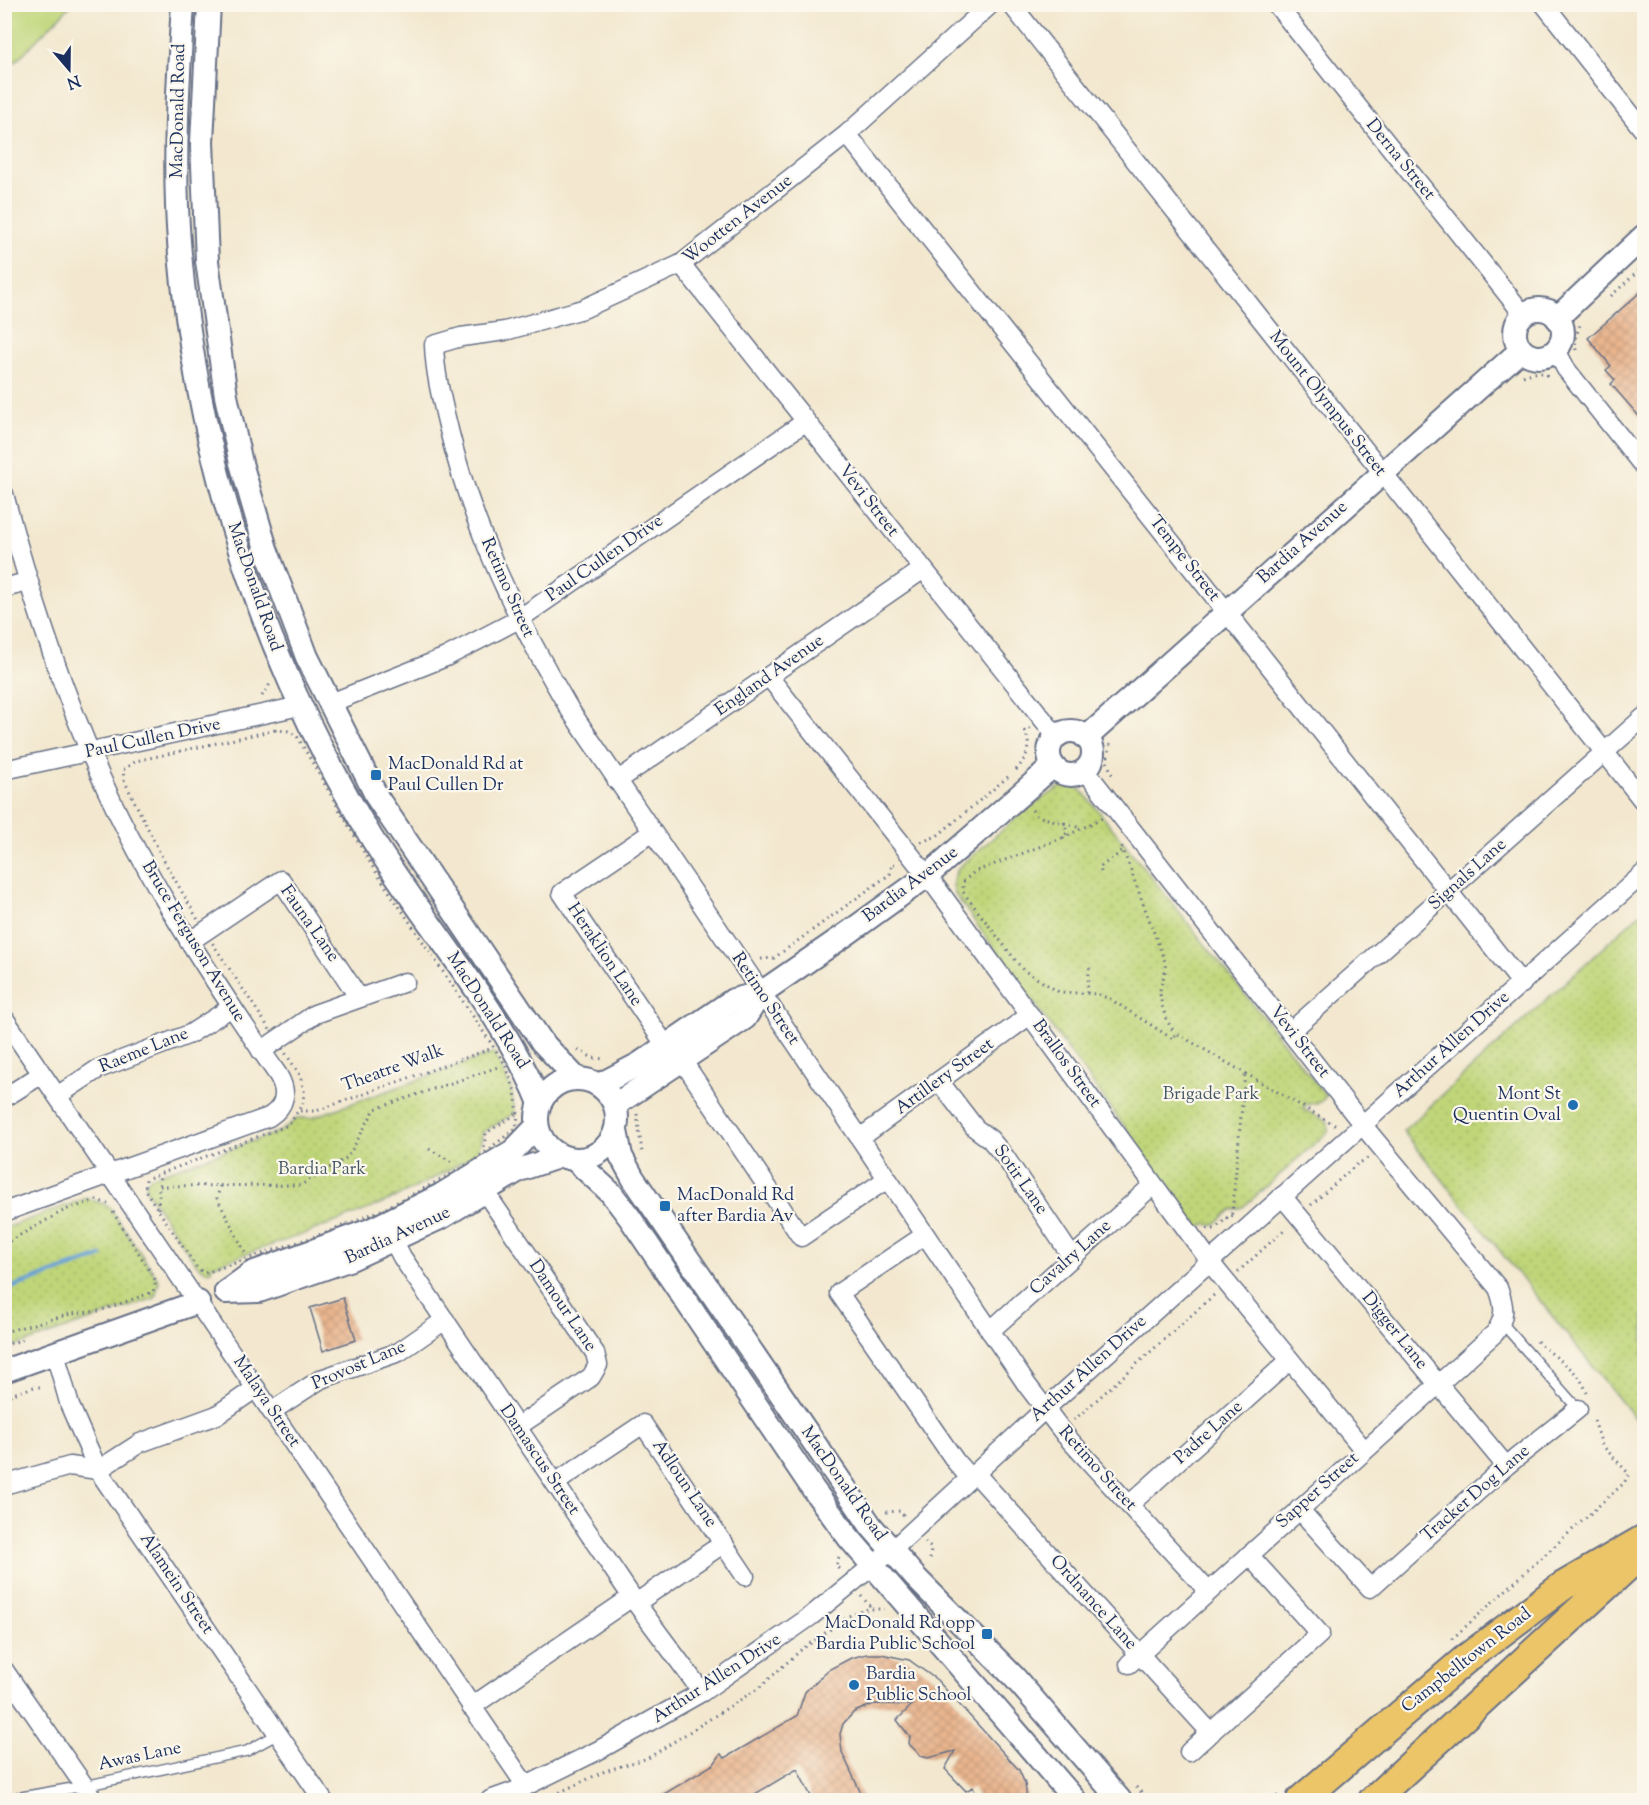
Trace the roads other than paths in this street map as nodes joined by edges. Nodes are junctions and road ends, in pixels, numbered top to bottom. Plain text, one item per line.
1 (183, 4) edge
2 (210, 4) edge
3 (991, 4) edge
4 (1011, 4) edge
5 (1276, 4) edge
6 (1544, 4) edge
7 (1644, 131) edge
8 (847, 134) junction
9 (1644, 236) edge
10 (681, 264) junction
11 (1523, 314) junction
12 (1557, 318) junction
13 (434, 345) joint
14 (1521, 350) junction
15 (1556, 350) junction
16 (805, 422) junction
17 (1644, 467) edge
18 (1382, 472) junction
19 (4, 494) edge
20 (922, 570) junction
21 (27, 582) junction
22 (4, 588) edge
23 (1226, 612) junction
24 (519, 619) junction
25 (769, 677) junction
26 (328, 704) junction
27 (300, 706) junction
28 (1644, 717) edge
29 (1057, 737) junction
30 (1086, 738) junction
31 (90, 752) junction
32 (1605, 752) junction
33 (1053, 766) junction
34 (4, 770) edge
35 (1085, 770) junction
36 (617, 781) junction
37 (1644, 802) edge
38 (651, 833) junction
39 (1644, 873) edge
40 (927, 876) junction
41 (1449, 892) junction
42 (197, 937) junction
43 (405, 982) dead end
44 (1522, 984) junction
45 (761, 993) junction
46 (359, 998) junction
47 (232, 1008) junction
48 (1030, 1015) junction
49 (4, 1018) edge
50 (1290, 1032) junction
51 (261, 1051) junction
52 (674, 1053) junction
53 (42, 1074) junction
54 (577, 1079) junction
55 (939, 1081) junction
56 (599, 1085) junction
57 (57, 1096) junction
58 (4, 1098) edge
59 (540, 1103) junction
60 (615, 1105) junction
61 (1364, 1124) junction
62 (537, 1126) junction
63 (616, 1131) junction
64 (860, 1138) junction
65 (568, 1158) junction
66 (110, 1174) junction
67 (887, 1179) junction
68 (1153, 1185) junction
69 (485, 1192) junction
70 (1282, 1196) junction
71 (4, 1212) edge
72 (389, 1233) junction
73 (925, 1235) junction
74 (1072, 1257) junction
75 (1210, 1261) junction
76 (226, 1292) joint
77 (198, 1302) junction
78 (445, 1320) junction
79 (1503, 1320) junction
80 (990, 1331) junction
81 (55, 1353) junction
82 (1290, 1360) junction
83 (4, 1371) edge
84 (1438, 1384) junction
85 (256, 1388) junction
86 (1045, 1409) junction
87 (1578, 1409) joint
88 (272, 1411) junction
89 (517, 1427) junction
90 (1364, 1450) junction
91 (1506, 1466) junction
92 (98, 1470) junction
93 (973, 1476) junction
94 (555, 1484) junction
95 (4, 1485) edge
96 (1129, 1505) junction
97 (1299, 1509) junction
98 (1644, 1539) edge
99 (723, 1543) junction
100 (891, 1551) junction
101 (1644, 1551) edge
102 (1249, 1555) junction
103 (872, 1567) junction
104 (745, 1576) dead end
105 (1209, 1591) junction
106 (634, 1600) junction
107 (1134, 1659) junction
108 (4, 1670) edge
109 (702, 1692) junction
110 (471, 1707) junction
111 (1210, 1733) junction
112 (278, 1734) junction
113 (1189, 1752) dead end
114 (526, 1786) junction
115 (89, 1793) edge
116 (509, 1797) edge
117 (4, 1800) edge
118 (323, 1800) edge
119 (490, 1800) edge
120 (1075, 1800) edge
121 (1120, 1800) edge
122 (1301, 1800) edge
123 (1373, 1800) edge

1 - 27 street, MacDonald Road
2 - 26 street, MacDonald Road
3 - 8 street, Wootten Avenue
4 - 18 street, Mount Olympus Street
5 - 11 street, Derna Street
6 - 7 street
8 - 10 street, Wootten Avenue
8 - 23 street, Tempe Street
9 - 12 street
10 - 13 street, Wootten Avenue
10 - 16 street, Vevi Street
11 - 12 street
11 - 14 street
12 - 15 street
13 - 24 street, Retimo Street
14 - 15 street
14 - 18 street, Bardia Avenue
15 - 17 street
16 - 20 street, Vevi Street
16 - 24 street, Paul Cullen Drive
18 - 23 street, Bardia Avenue
18 - 32 street, Mount Olympus Street
19 - 21 street, Bruce Ferguson Avenue
20 - 25 street, England Avenue
20 - 29 street, Vevi Street
21 - 22 street
21 - 31 street, Bruce Ferguson Avenue
23 - 30 street, Bardia Avenue
23 - 41 street, Tempe Street
24 - 26 street, Paul Cullen Drive
24 - 36 street, Retimo Street
25 - 36 street, England Avenue
25 - 40 street, Brallos Street
26 - 54 street, MacDonald Road
27 - 31 street, Paul Cullen Drive
27 - 59 street, MacDonald Road
28 - 32 street, Signals Lane
29 - 30 street
29 - 33 street
30 - 35 street
31 - 34 street, Paul Cullen Drive
31 - 42 street, Bruce Ferguson Avenue
32 - 37 street, Mount Olympus Street
32 - 41 street, Signals Lane
33 - 35 street
33 - 40 street, Bardia Avenue
35 - 50 street, Vevi Street
36 - 38 street, Retimo Street
38 - 45 street, Retimo Street
38 - 52 street, Heraklion Lane
39 - 44 street, Arthur Allen Drive
40 - 45 street, Bardia Avenue
40 - 48 street, Brallos Street
41 - 44 street, Tempe Street
41 - 50 street, Signals Lane
42 - 46 street, Fauna Lane
42 - 47 street, Bruce Ferguson Avenue
43 - 46 street
44 - 61 street, Arthur Allen Drive
45 - 52 street, Bardia Avenue
45 - 64 street, Retimo Street
46 - 51 street
47 - 51 street, Bruce Ferguson Avenue
47 - 57 street, Raeme Lane
48 - 55 street, Artillery Street
48 - 68 street, Brallos Street
49 - 53 street, Malaya Street
50 - 61 street, Vevi Street
51 - 66 street, Bruce Ferguson Avenue
52 - 56 street, Bardia Avenue
52 - 60 street, Bardia Avenue
52 - 67 street, Heraklion Lane
53 - 57 street, Malaya Street
53 - 58 street
54 - 56 street
54 - 59 street
55 - 64 street, Artillery Street
55 - 74 street, Sotir Lane
56 - 60 street
57 - 66 street, Malaya Street
59 - 62 street
60 - 63 street
61 - 70 street, Arthur Allen Drive
61 - 79 street, Vevi Street
62 - 65 street
62 - 72 street, Bardia Avenue
63 - 65 street
63 - 100 street, MacDonald Road
64 - 67 street, Retimo Street
65 - 69 street, Bardia Avenue
65 - 103 street, MacDonald Road
66 - 71 street, Bruce Ferguson Avenue
66 - 77 street, Malaya Street
67 - 73 street, Retimo Street
68 - 74 street, Cavalry Lane
68 - 75 street, Brallos Street
69 - 72 street, Bardia Avenue
69 - 89 street, Damour Lane
70 - 75 street, Arthur Allen Drive
70 - 84 street, Digger Lane
72 - 76 street, Bardia Avenue
72 - 78 street, Damascus Street
73 - 80 street, Retimo Street
73 - 93 street, Ordnance Lane
74 - 80 street, Cavalry Lane
75 - 82 street, Brallos Street
75 - 86 street, Arthur Allen Drive
76 - 77 street, Bardia Avenue
77 - 81 street, Bardia Avenue
77 - 85 street, Malaya Street
78 - 88 street, Provost Lane
78 - 89 street, Damascus Street
79 - 84 street, Sapper Street
79 - 87 lane, Tracker Dog Lane
80 - 86 street, Retimo Street
81 - 83 street, Bardia Avenue
81 - 92 street, Alamein Street
82 - 90 street, Brallos Street
82 - 96 street, Padre Lane
84 - 90 street, Sapper Street
84 - 91 street, Digger Lane
85 - 88 street, Malaya Street
85 - 92 street
86 - 93 street, Arthur Allen Drive
86 - 96 street, Retimo Street
87 - 91 street, Tracker Dog Lane
88 - 110 street, Malaya Street
89 - 94 street, Damascus Street
90 - 97 street, Sapper Street
91 - 97 street, Tracker Dog Lane
92 - 95 street
92 - 112 street, Alamein Street
93 - 100 street, Arthur Allen Drive
93 - 107 street, Ordnance Lane
94 - 99 street, Adloun Lane
94 - 106 street, Damascus Street
96 - 105 street, Retimo Street
97 - 102 street, Sapper Street
98 - 122 main road, Campbelltown Road
99 - 104 street, Adloun Lane
99 - 106 street, Adloun Lane
100 - 103 street, Arthur Allen Drive
100 - 121 street, MacDonald Road
101 - 123 main road, Campbelltown Road
102 - 105 street, Sapper Street
102 - 111 street
103 - 109 street, Arthur Allen Drive
103 - 120 street, MacDonald Road
105 - 107 street, Sapper Street
106 - 109 street, Damascus Street
106 - 110 street, Adloun Lane
107 - 111 street, Ordnance Lane
108 - 115 street
109 - 114 street, Arthur Allen Drive
110 - 114 street, Malaya Street
111 - 113 street
112 - 115 lane, Awas Lane
112 - 118 street, Alamein Street
114 - 116 street, Arthur Allen Drive
115 - 117 lane, Awas Lane
116 - 119 street, Arthur Allen Drive

